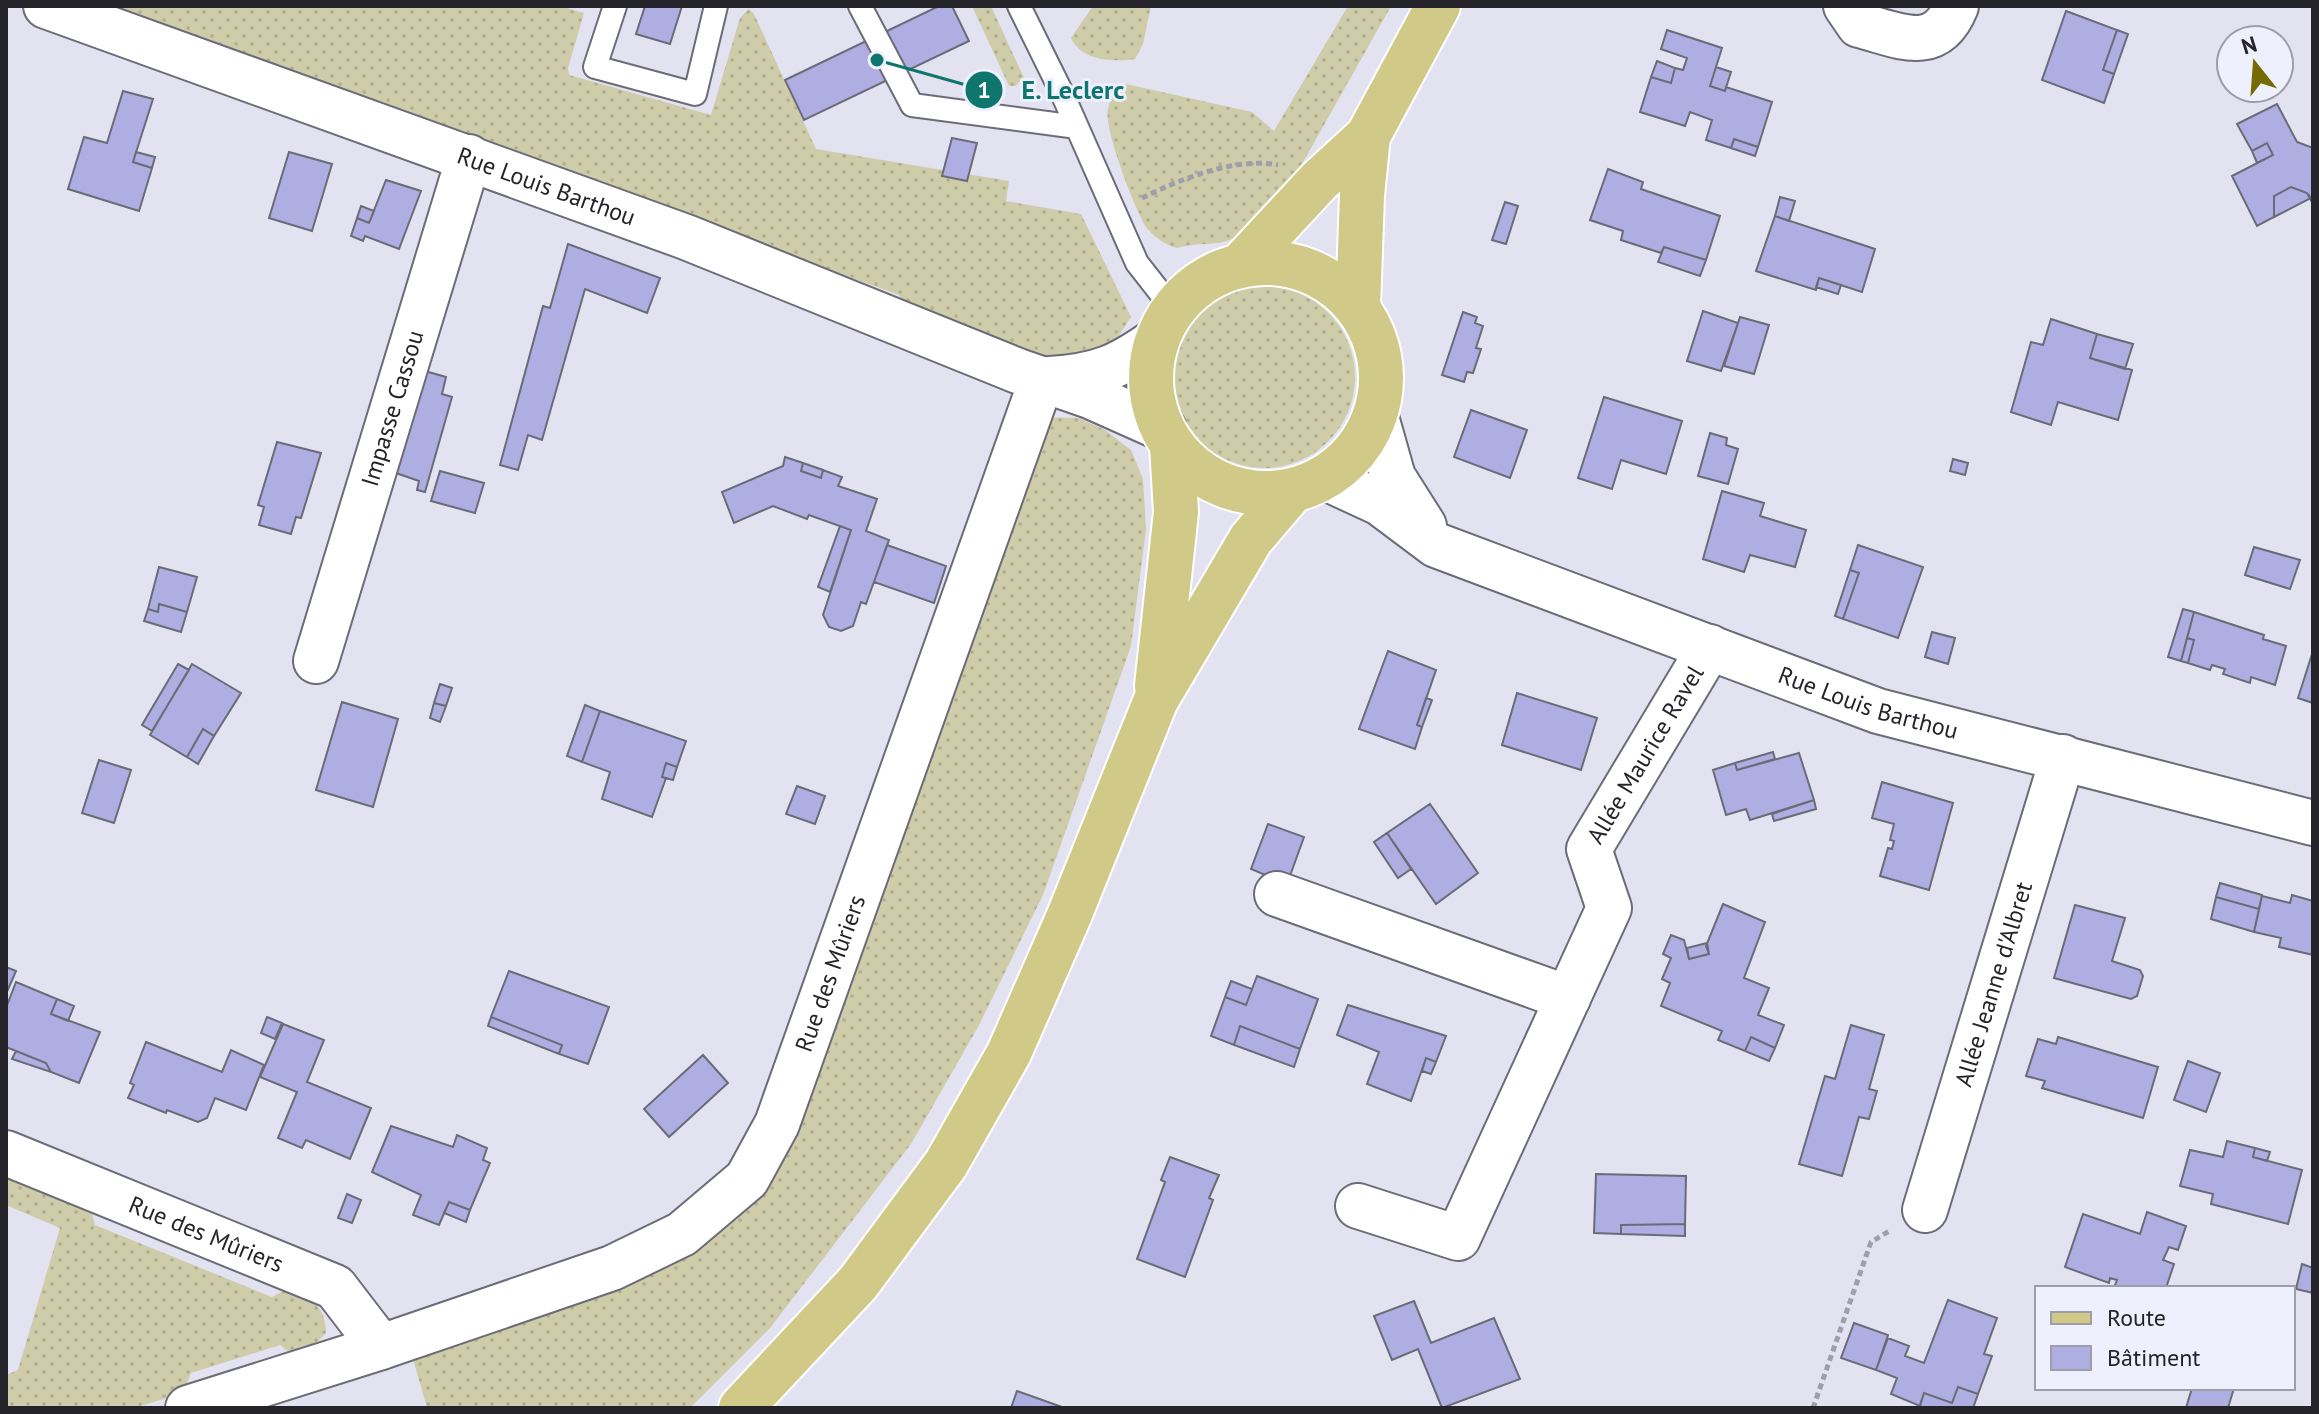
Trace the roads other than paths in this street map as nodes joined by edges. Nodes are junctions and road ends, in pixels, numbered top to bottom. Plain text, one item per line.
1 (46, 6) edge
2 (615, 6) edge
3 (716, 6) edge
4 (860, 6) edge
5 (1019, 6) edge
6 (1028, 6) edge
7 (1438, 6) edge
8 (1846, 6) edge
9 (1956, 6) edge
10 (1033, 31) junction
11 (1077, 127) junction
12 (1368, 136) junction
13 (469, 157) junction
14 (1240, 266) junction
15 (1358, 307) junction
16 (1166, 324) junction
17 (1042, 379) junction
18 (1376, 417) junction
19 (1168, 437) junction
20 (1309, 485) junction
21 (1436, 545) junction
22 (1710, 647) junction
23 (316, 661) dead end
24 (1156, 700) junction
25 (2063, 757) junction
26 (2313, 823) edge
27 (1277, 894) dead end
28 (1568, 998) junction
29 (6, 1153) edge
30 (1358, 1206) dead end
31 (1925, 1210) road end
32 (381, 1347) junction
33 (188, 1408) edge
34 (741, 1408) edge

1 - 13 street, Rue Louis Barthou
2 - 3 lane
4 - 11 lane
5 - 10 lane
6 - 10 lane
7 - 12 main road
8 - 9 street
10 - 11 lane
11 - 16 lane
12 - 14 main road
12 - 15 main road
13 - 17 street, Rue Louis Barthou
13 - 23 street, Impasse Cassou
14 - 15 main road
14 - 16 main road
15 - 18 main road
16 - 17 street, Rue Louis Barthou
16 - 19 main road
17 - 19 street, Rue Louis Barthou
17 - 32 street, Rue des Mûriers
18 - 20 main road
18 - 21 street
19 - 20 main road
19 - 24 main road
20 - 21 street, Rue Louis Barthou
20 - 24 main road
21 - 22 street, Rue Louis Barthou
22 - 25 street, Rue Louis Barthou
22 - 28 street, Allée Maurice Ravel
24 - 34 main road
25 - 26 street, Rue Louis Barthou
25 - 31 street, Allée Jeanne d'Albret
27 - 28 street
28 - 30 street, Allée Maurice Ravel
29 - 32 street, Rue des Mûriers
32 - 33 street, Rue des Mûriers

